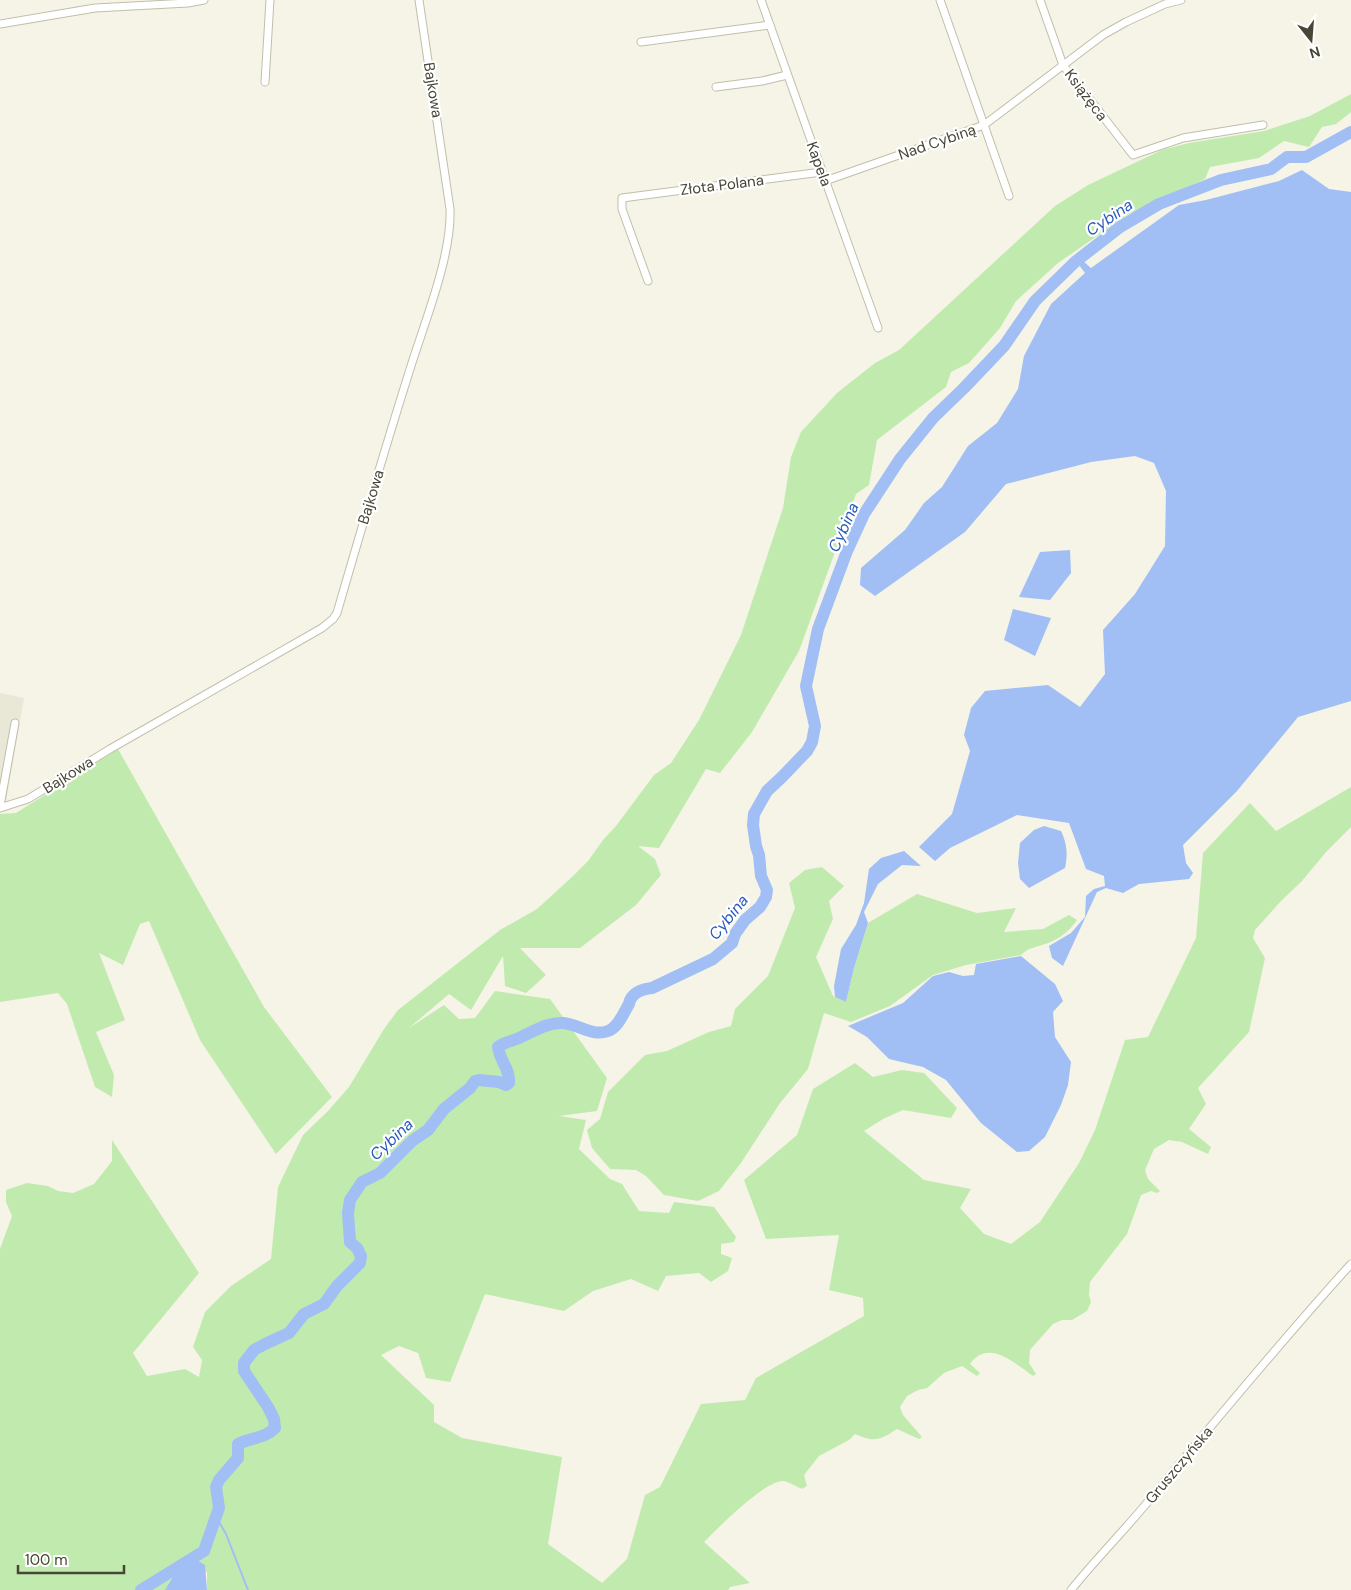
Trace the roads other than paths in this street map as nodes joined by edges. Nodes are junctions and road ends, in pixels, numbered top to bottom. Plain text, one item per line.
1 (204, 0) edge
2 (270, 0) edge
3 (419, 0) edge
4 (761, 0) edge
5 (940, 0) edge
6 (1040, 0) edge
7 (1181, 0) edge
8 (1164, 2) edge
9 (0, 24) edge
10 (770, 25) junction
11 (641, 42) dead end
12 (1063, 65) junction
13 (787, 75) junction
14 (265, 82) dead end
15 (716, 87) dead end
16 (984, 125) junction
17 (1263, 125) dead end
18 (822, 172) junction
19 (825, 181) junction
20 (1009, 196) dead end
21 (648, 281) dead end
22 (878, 328) dead end
23 (15, 723) dead end
24 (0, 807) edge
25 (1351, 1264) edge
26 (1071, 1590) edge

1 - 9 street
2 - 14 street
3 - 24 street, Bajkowa
4 - 10 street, Kapela
5 - 16 street
6 - 12 street, Książęca
7 - 8 street, Nad Cybiną
8 - 12 street, Nad Cybiną
10 - 11 street
10 - 13 street, Kapela
12 - 16 street, Nad Cybiną
12 - 17 street, Książęca
13 - 15 street
13 - 18 street, Kapela
16 - 19 street, Nad Cybiną
16 - 20 street
18 - 19 street, Kapela
18 - 21 street, Złota Polana
19 - 22 street, Kapela
23 - 24 street
25 - 26 street, Gruszczyńska

